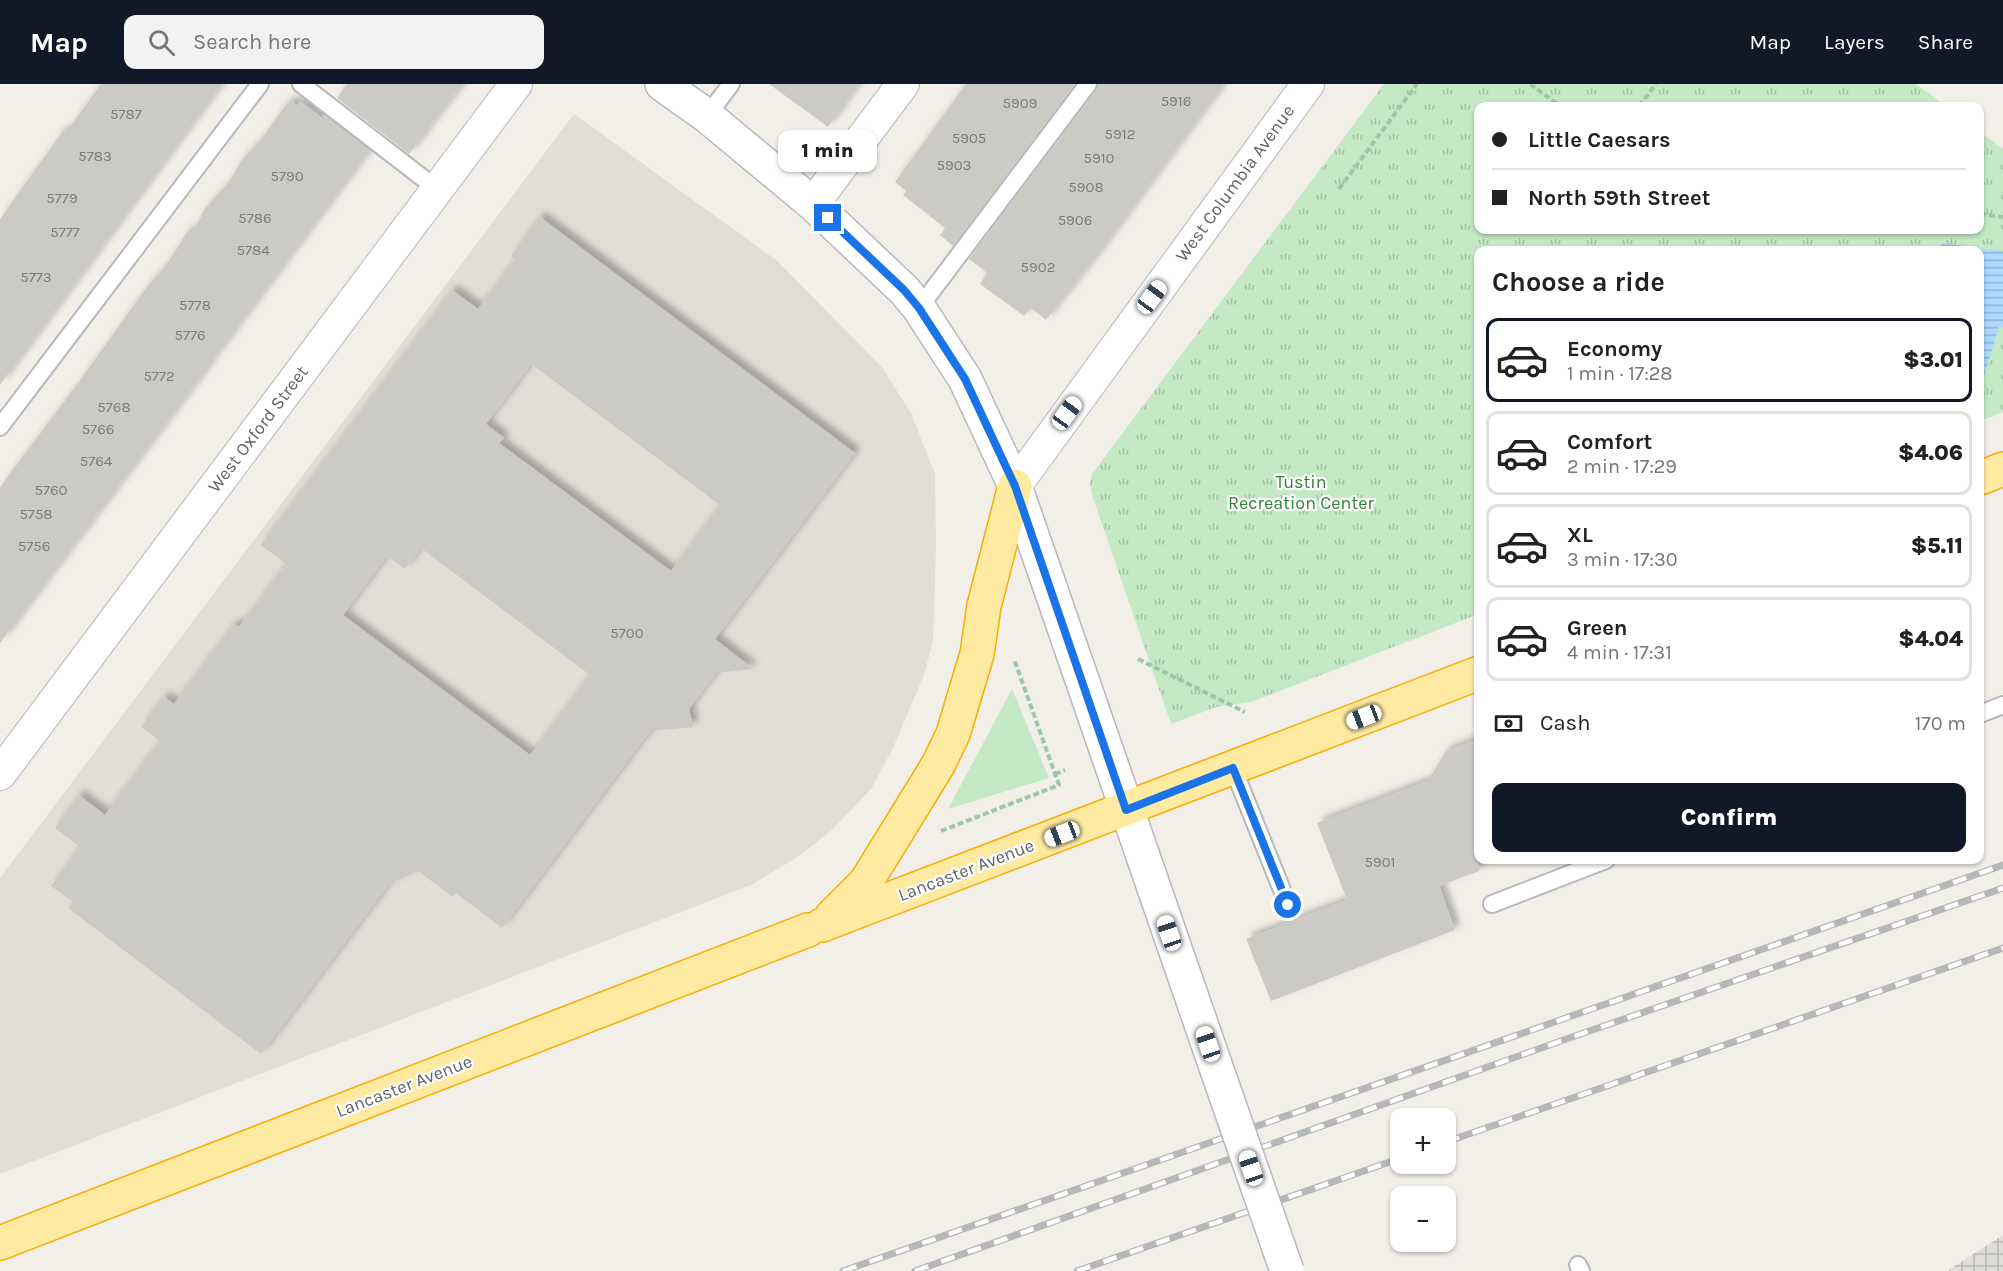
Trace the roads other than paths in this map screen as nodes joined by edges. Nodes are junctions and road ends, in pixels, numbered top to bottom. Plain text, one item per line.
1 (260, 84) edge
2 (301, 84) edge
3 (516, 84) edge
4 (662, 84) edge
5 (731, 84) edge
6 (903, 84) edge
7 (1088, 84) edge
8 (1308, 84) edge
9 (707, 116) junction
10 (437, 189) junction
11 (813, 204) junction
12 (919, 308) junction
13 (0, 427) edge
14 (2003, 469) edge
15 (1984, 476) edge
16 (1015, 486) junction
17 (1474, 675) edge
18 (2003, 705) edge
19 (1984, 712) edge
20 (1233, 768) junction
21 (0, 774) edge
22 (1126, 810) junction
23 (1596, 864) edge
24 (1492, 904) dead end
25 (1288, 905) dead end
26 (815, 928) junction
27 (0, 1243) edge
28 (1287, 1271) edge

1 - 13 lane
2 - 10 lane
3 - 10 street, West Oxford Street
4 - 9 street
5 - 9 lane
6 - 11 street
7 - 12 lane
8 - 16 street, West Columbia Avenue
9 - 11 street
10 - 21 street, West Oxford Street
11 - 12 street
12 - 16 street
14 - 15 highway
16 - 22 street
16 - 26 highway
17 - 20 highway, Lancaster Avenue
18 - 19 lane
20 - 22 highway, Lancaster Avenue
20 - 25 lane
22 - 26 highway, Lancaster Avenue
22 - 28 street, bridge
23 - 24 lane
26 - 27 highway, Lancaster Avenue

